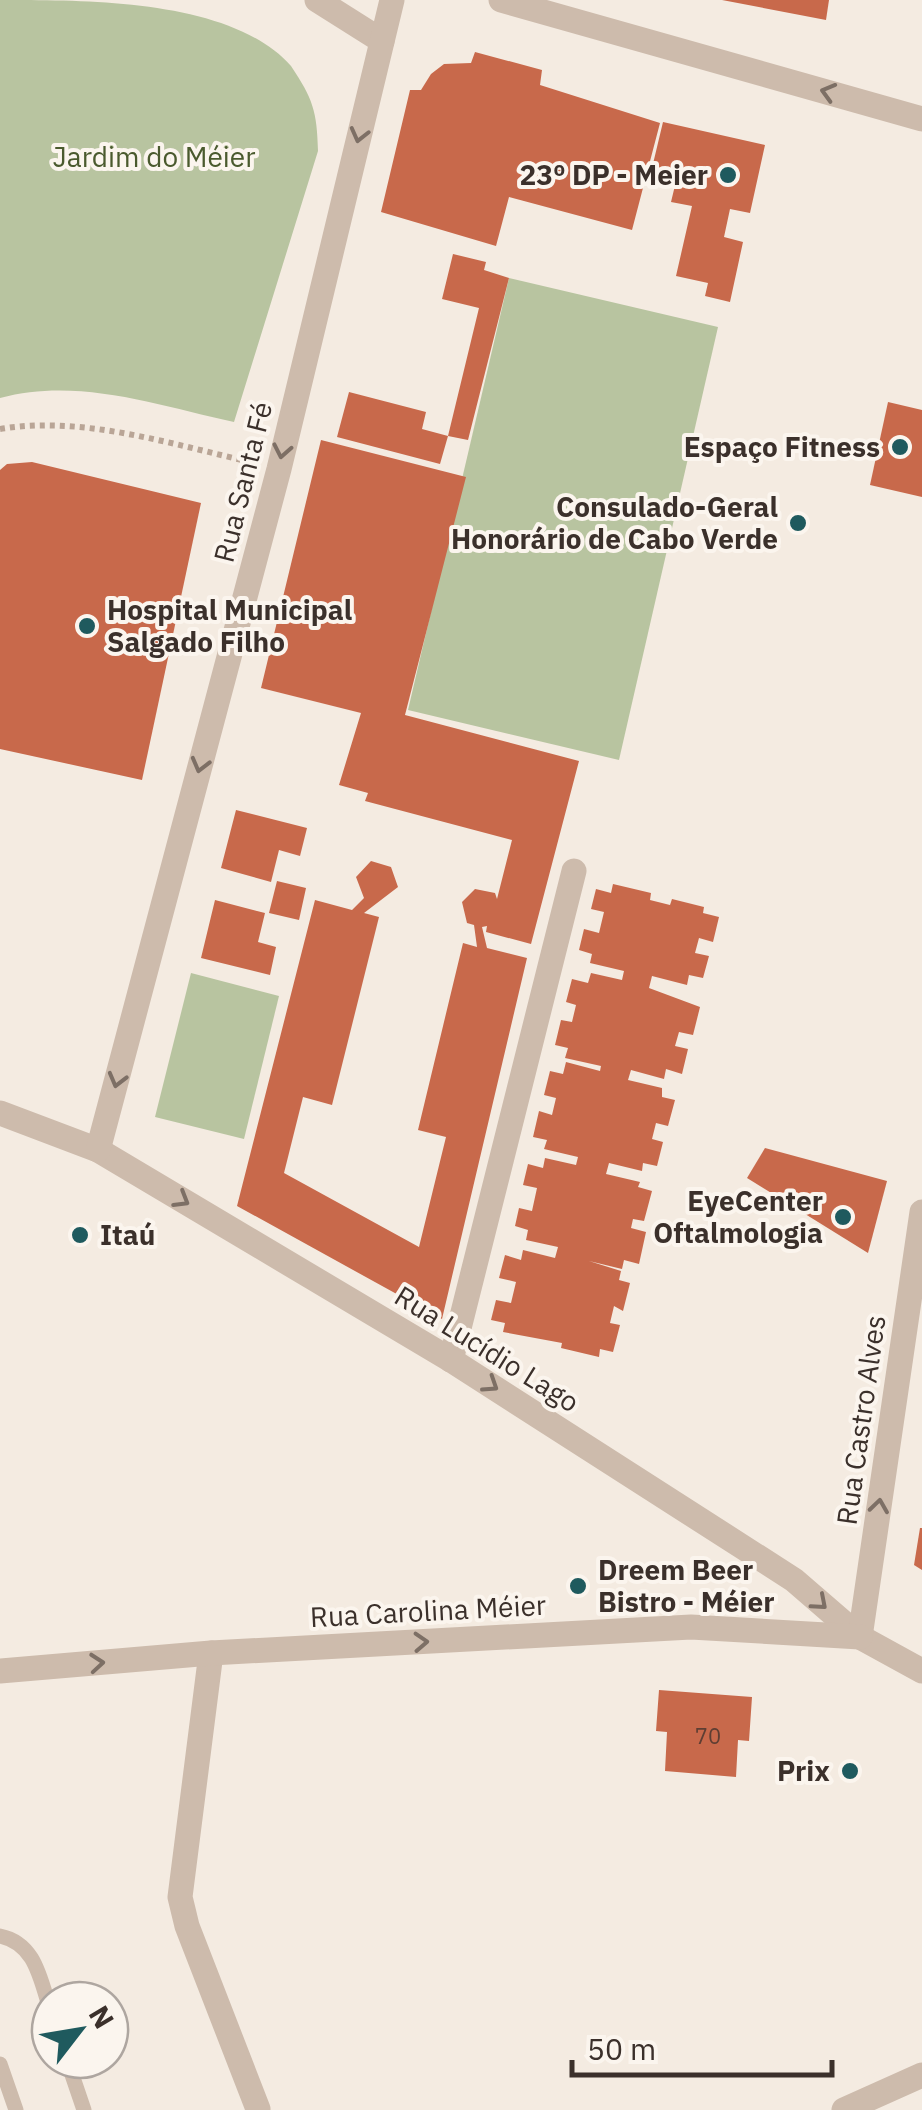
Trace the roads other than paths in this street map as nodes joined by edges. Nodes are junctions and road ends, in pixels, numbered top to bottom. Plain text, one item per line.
1 (316, 0) edge
2 (392, 0) edge
3 (506, 0) edge
4 (382, 41) junction
5 (922, 119) edge
6 (574, 871) dead end
7 (0, 1112) edge
8 (98, 1150) junction
9 (922, 1212) edge
10 (451, 1360) junction
11 (860, 1638) junction
12 (211, 1653) junction
13 (0, 1671) edge
14 (922, 1671) edge
15 (0, 1936) edge
16 (39, 1980) edge
17 (0, 2064) edge
18 (922, 2075) edge
19 (74, 2080) edge
20 (258, 2109) edge
21 (16, 2110) edge
22 (84, 2110) edge
23 (844, 2110) edge

1 - 4 street
2 - 4 street, Rua Santa Fé
5 -> 3 street
4 -> 8 street, Rua Santa Fé
6 - 10 street
7 - 8 street, Rua Lucídio Lago
8 -> 10 street, Rua Lucídio Lago
11 -> 9 street, Rua Castro Alves
10 -> 11 street, Rua Lucídio Lago
12 -> 11 street, Rua Carolina Méier
11 - 14 street, Rua Lucídio Lago
13 -> 12 street, Rua Carolina Méier
12 - 20 street
15 - 16 lane
17 - 21 lane
18 - 23 street
19 - 22 lane

